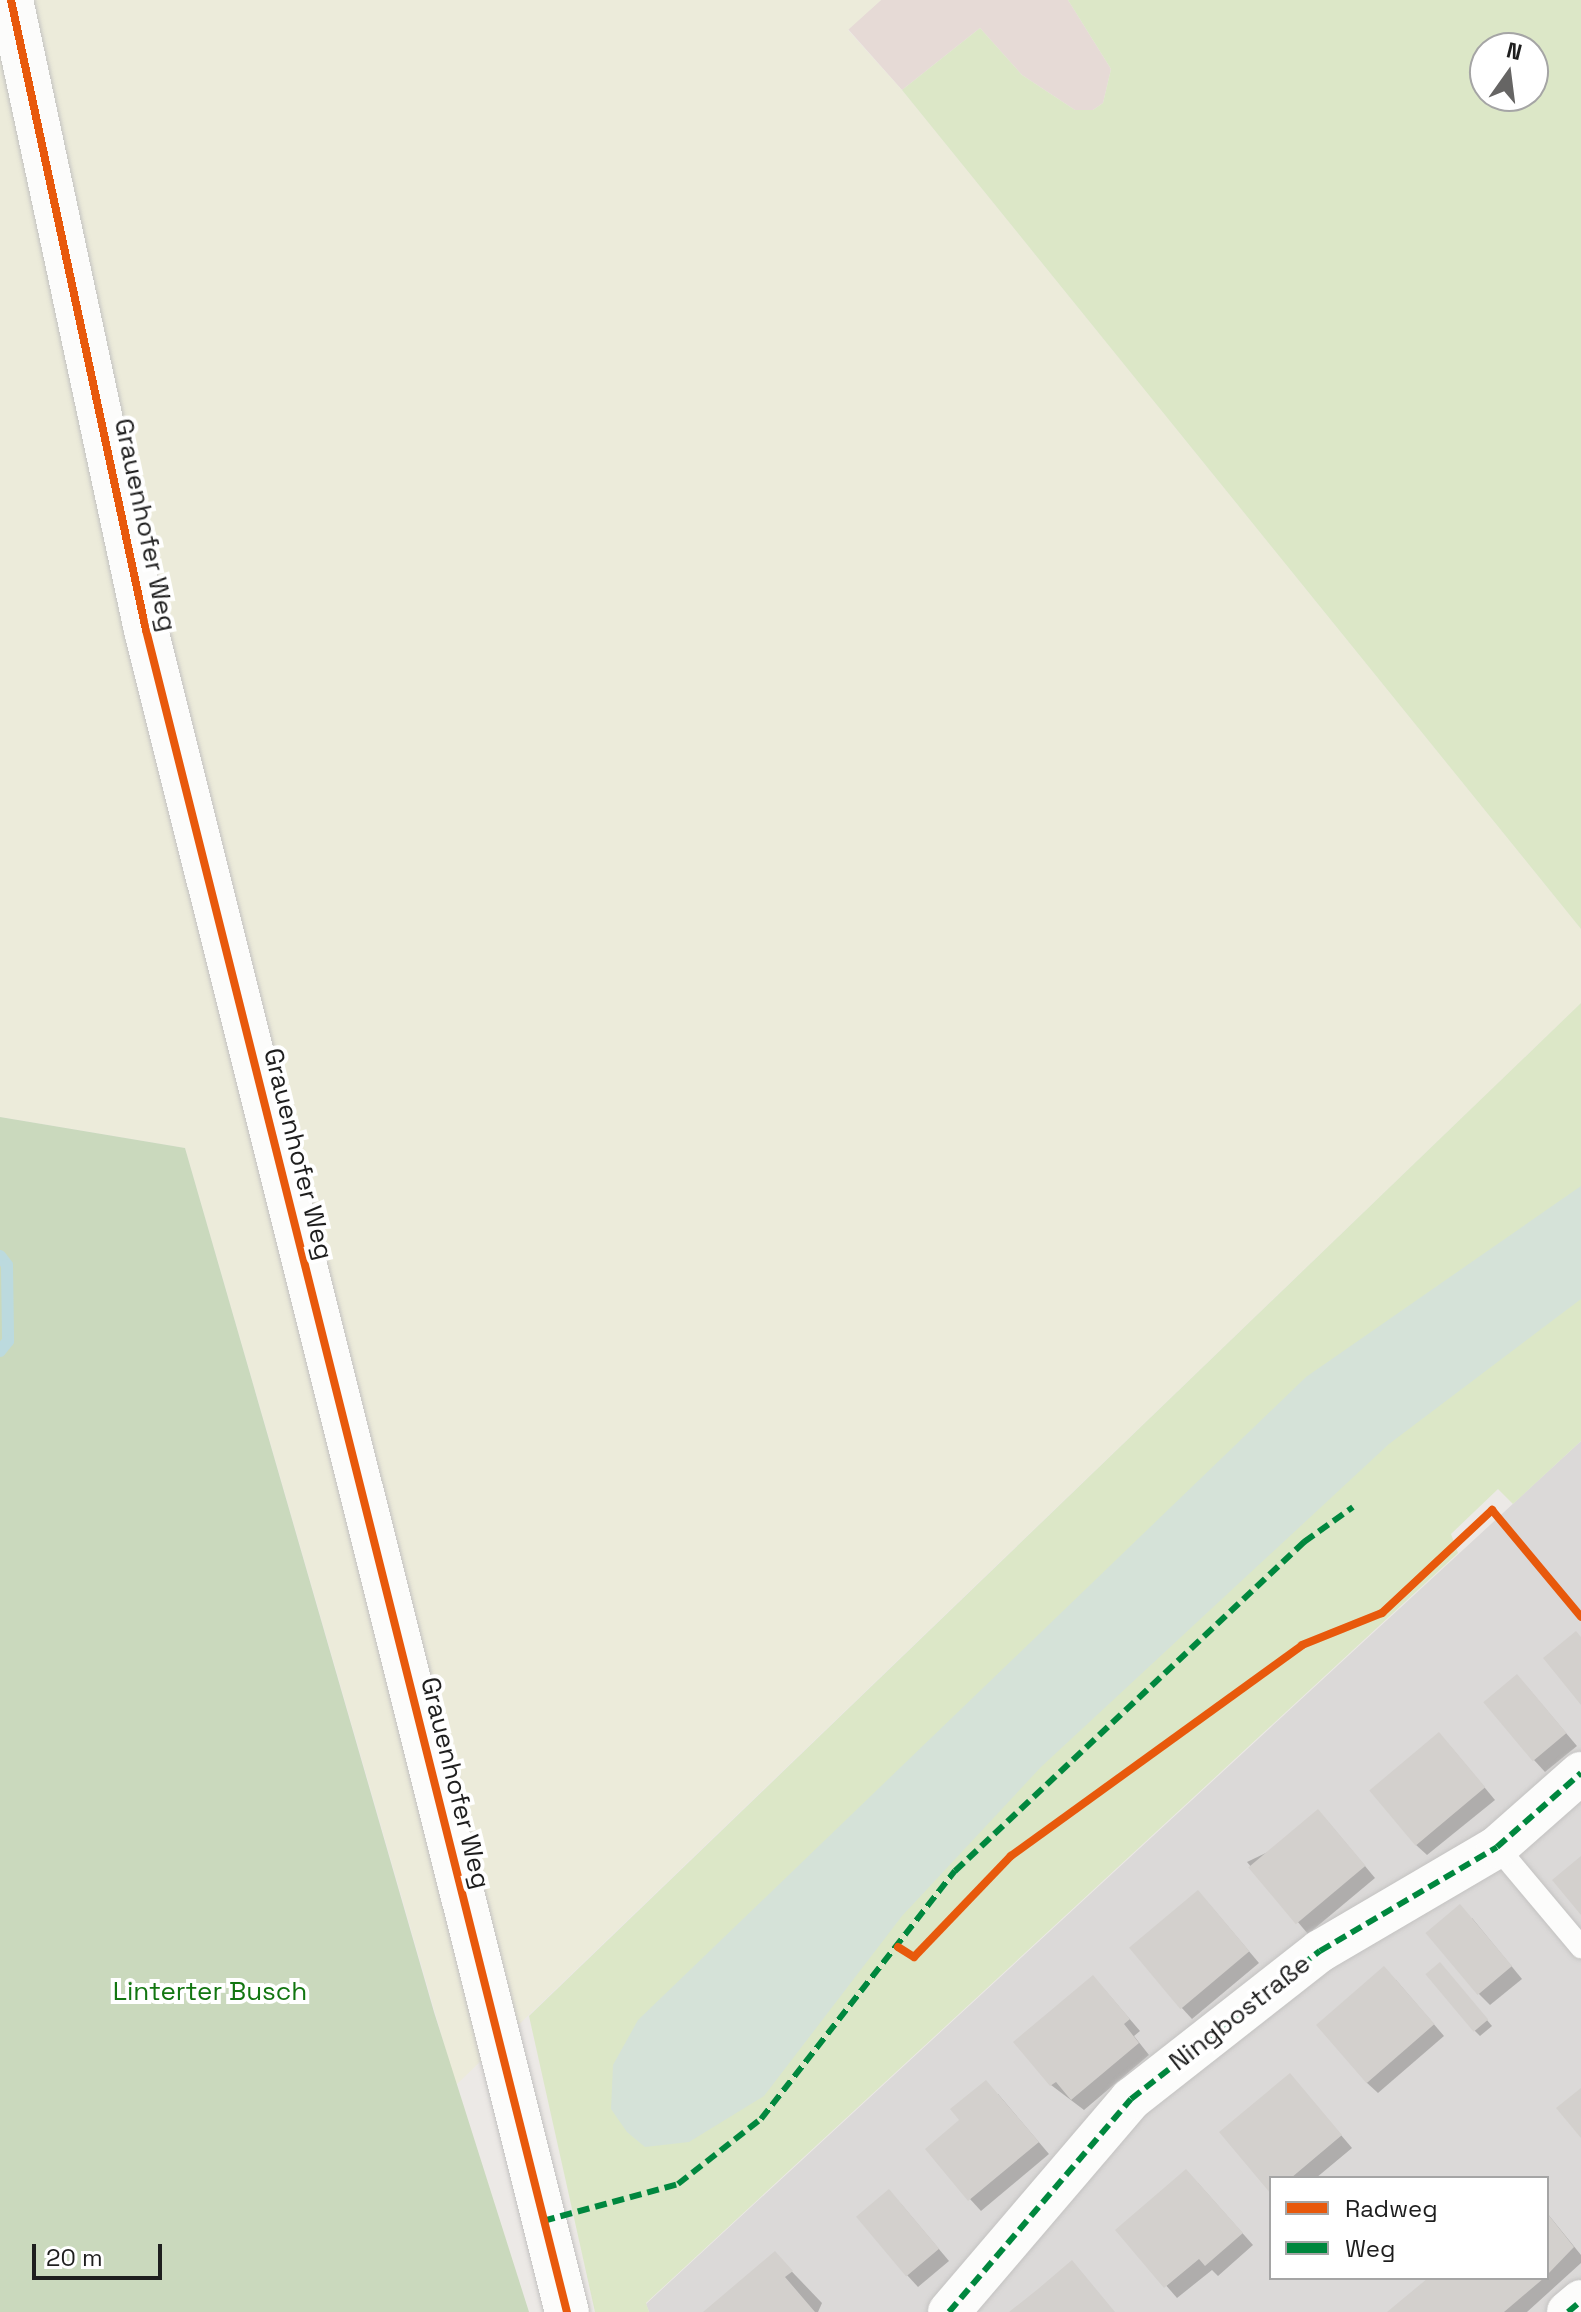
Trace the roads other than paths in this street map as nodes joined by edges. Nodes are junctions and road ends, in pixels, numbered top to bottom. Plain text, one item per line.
1 (11, 0) edge
2 (1581, 1773) edge
3 (1497, 1847) junction
4 (1581, 1947) edge
5 (1581, 2301) edge
6 (567, 2312) edge
7 (949, 2312) edge
8 (1568, 2312) edge

1 - 6 street, Grauenhofer Weg
2 - 3 street, Ningbostraße
3 - 4 lane
3 - 7 street, Ningbostraße
5 - 8 street

